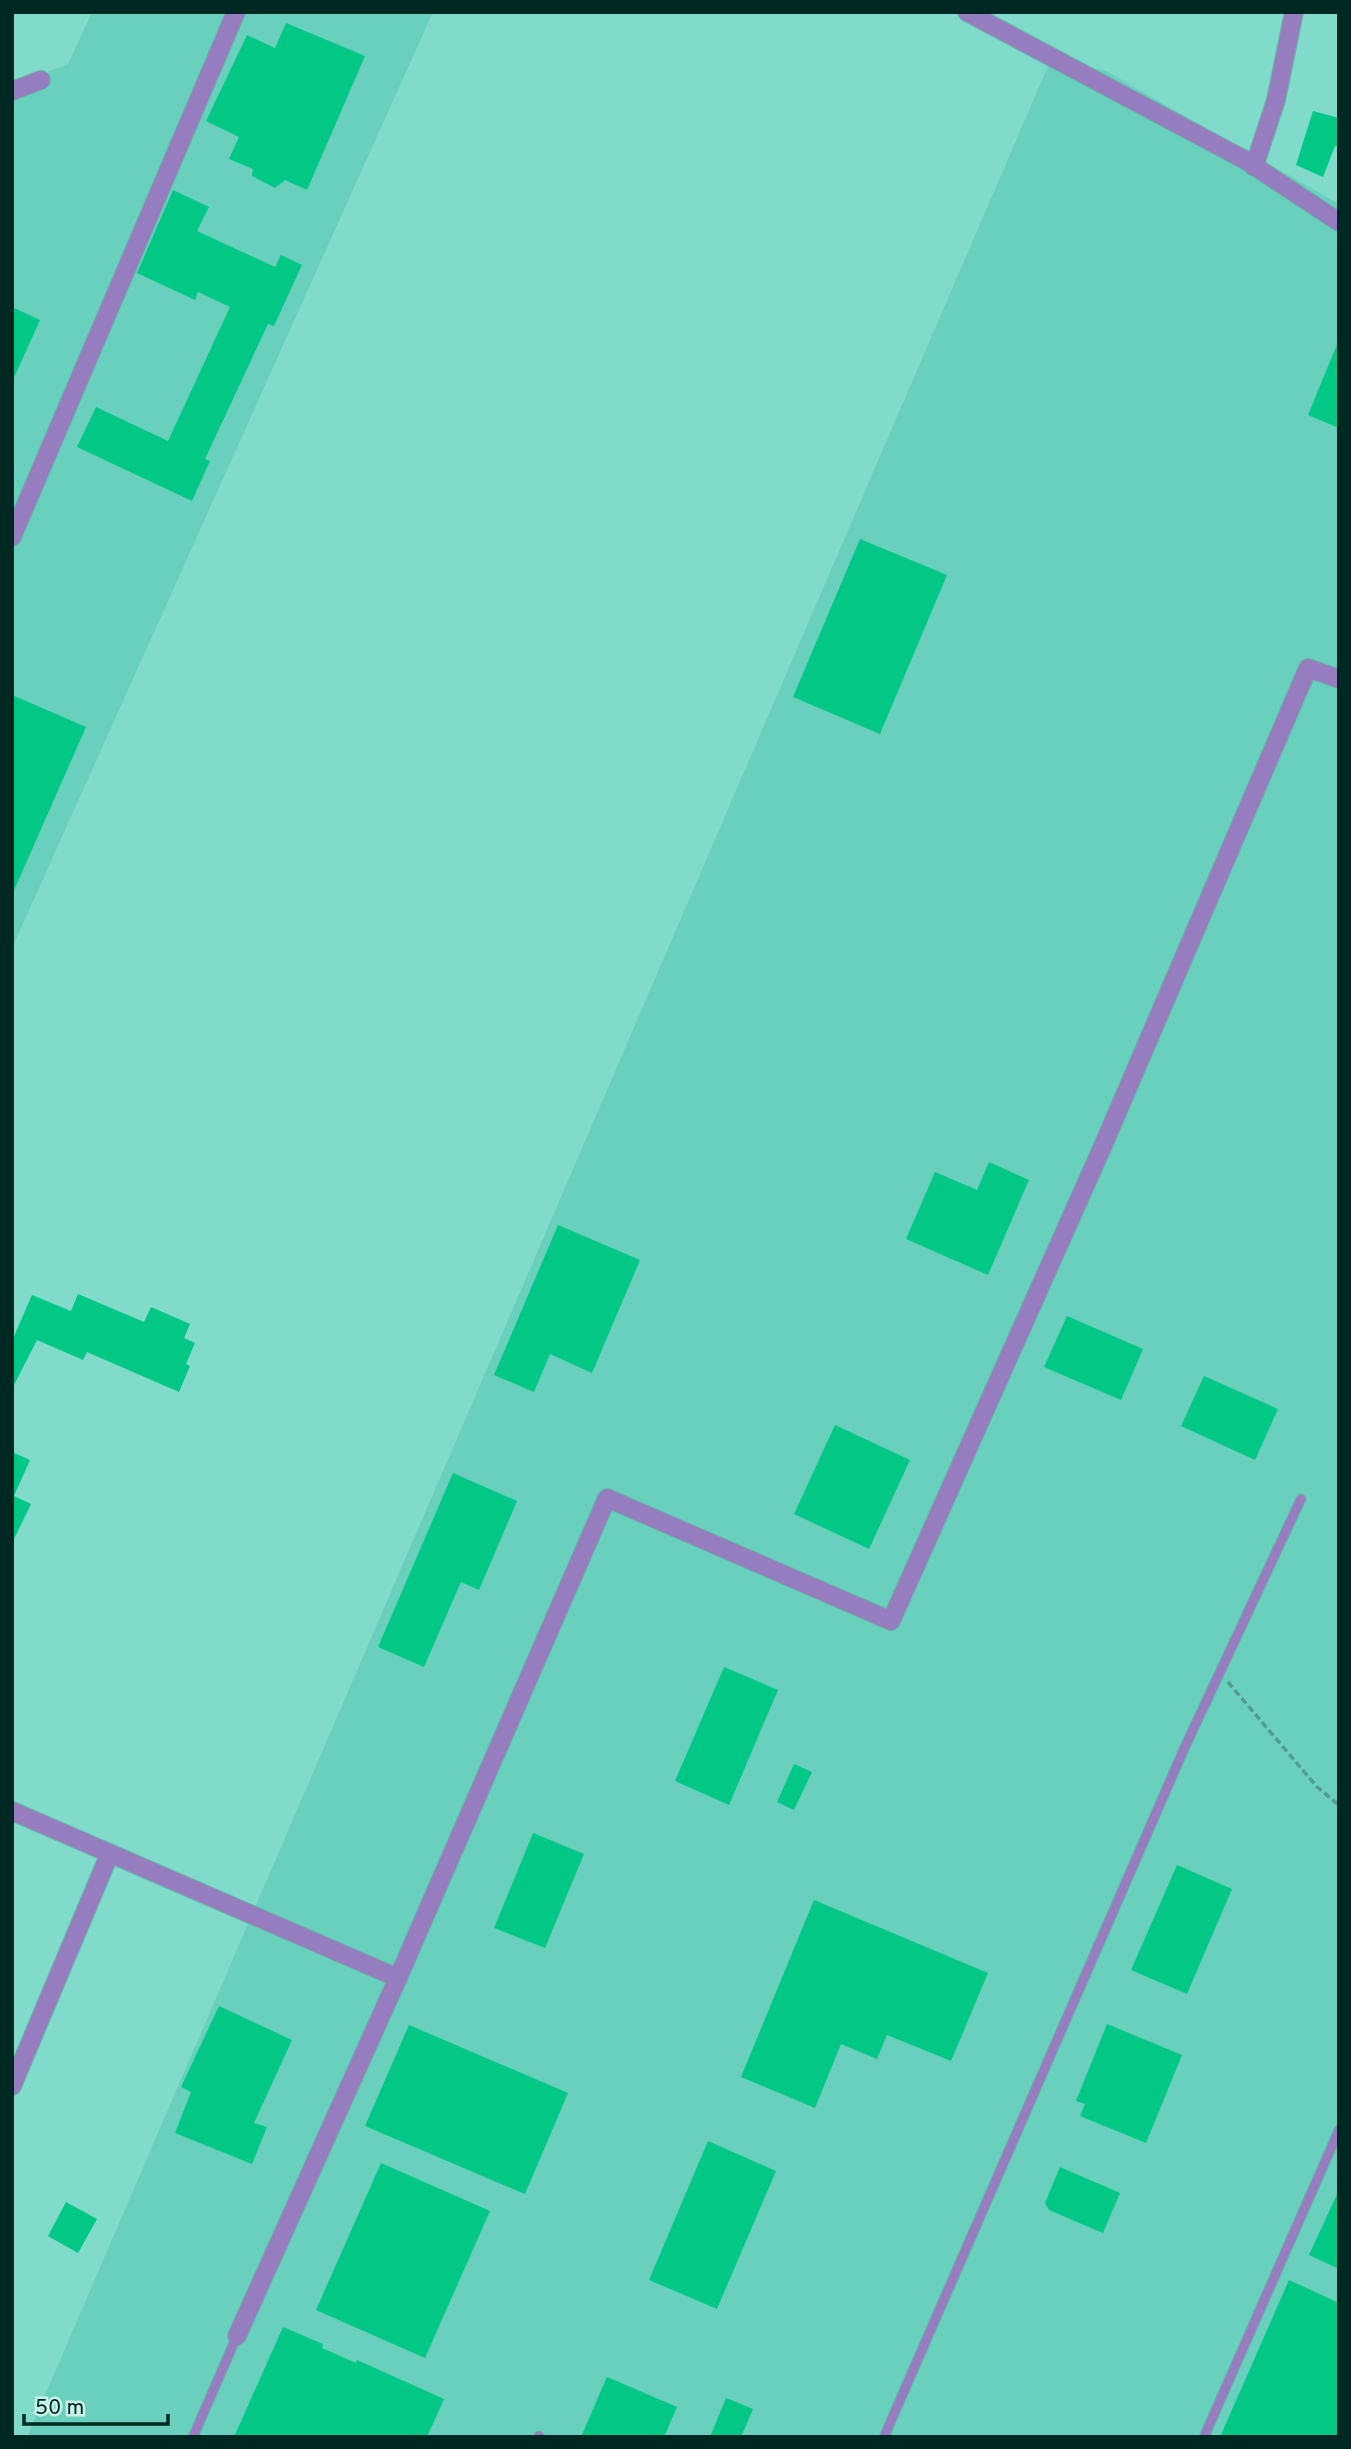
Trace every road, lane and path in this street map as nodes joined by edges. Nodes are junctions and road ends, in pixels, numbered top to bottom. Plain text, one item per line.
1 (236, 12) edge
2 (967, 12) edge
3 (1294, 12) edge
4 (41, 80) dead end
5 (12, 91) edge
6 (1254, 167) junction
7 (1339, 222) edge
8 (12, 537) edge
9 (1339, 679) edge
10 (1301, 1499) dead end
11 (1220, 1672) junction
12 (1339, 1805) edge
13 (12, 1811) edge
14 (110, 1853) junction
15 (398, 1978) junction
16 (12, 2086) edge
17 (1339, 2130) edge
18 (237, 2336) joint
19 (193, 2437) edge
20 (884, 2437) edge
21 (1204, 2437) edge

1 - 8 street
2 - 6 street
3 - 6 street
4 - 5 street
6 - 7 street
9 - 15 street
10 - 11 lane
11 - 12 path
11 - 20 lane
13 - 14 street
14 - 15 street
14 - 16 street
15 - 18 street
17 - 21 lane
18 - 19 lane

